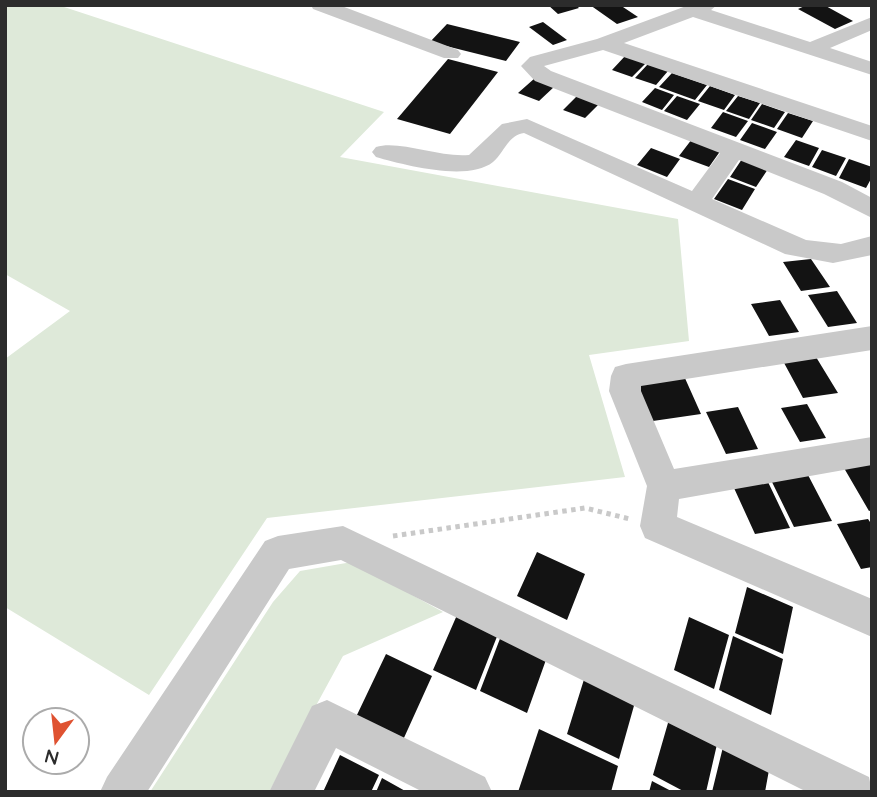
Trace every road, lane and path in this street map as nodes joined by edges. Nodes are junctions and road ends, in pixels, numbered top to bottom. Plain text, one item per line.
1 (320, 5) edge
2 (701, 8) edge
3 (872, 23) edge
4 (604, 43) junction
5 (811, 49) junction
6 (451, 54) dead end
7 (872, 68) edge
8 (872, 135) edge
9 (734, 150) junction
10 (384, 152) dead end
11 (696, 203) junction
12 (872, 209) edge
13 (872, 245) edge
14 (872, 338) edge
15 (872, 451) edge
16 (664, 486) junction
17 (658, 526) junction
18 (343, 543) junction
19 (872, 594) edge
20 (832, 601) junction
21 (872, 618) edge
22 (122, 792) edge
23 (291, 792) edge
24 (470, 792) edge
25 (854, 792) edge

1 - 6 street
2 - 4 street
2 - 5 street
3 - 5 street
4 - 8 street
4 - 9 street
5 - 7 street
9 - 11 street
9 - 12 street
10 - 11 street
11 - 13 street
14 - 16 street
15 - 16 street
16 - 17 street
17 - 18 path
17 - 20 street
18 - 22 street
18 - 25 street
19 - 20 street
20 - 21 street
23 - 24 street

